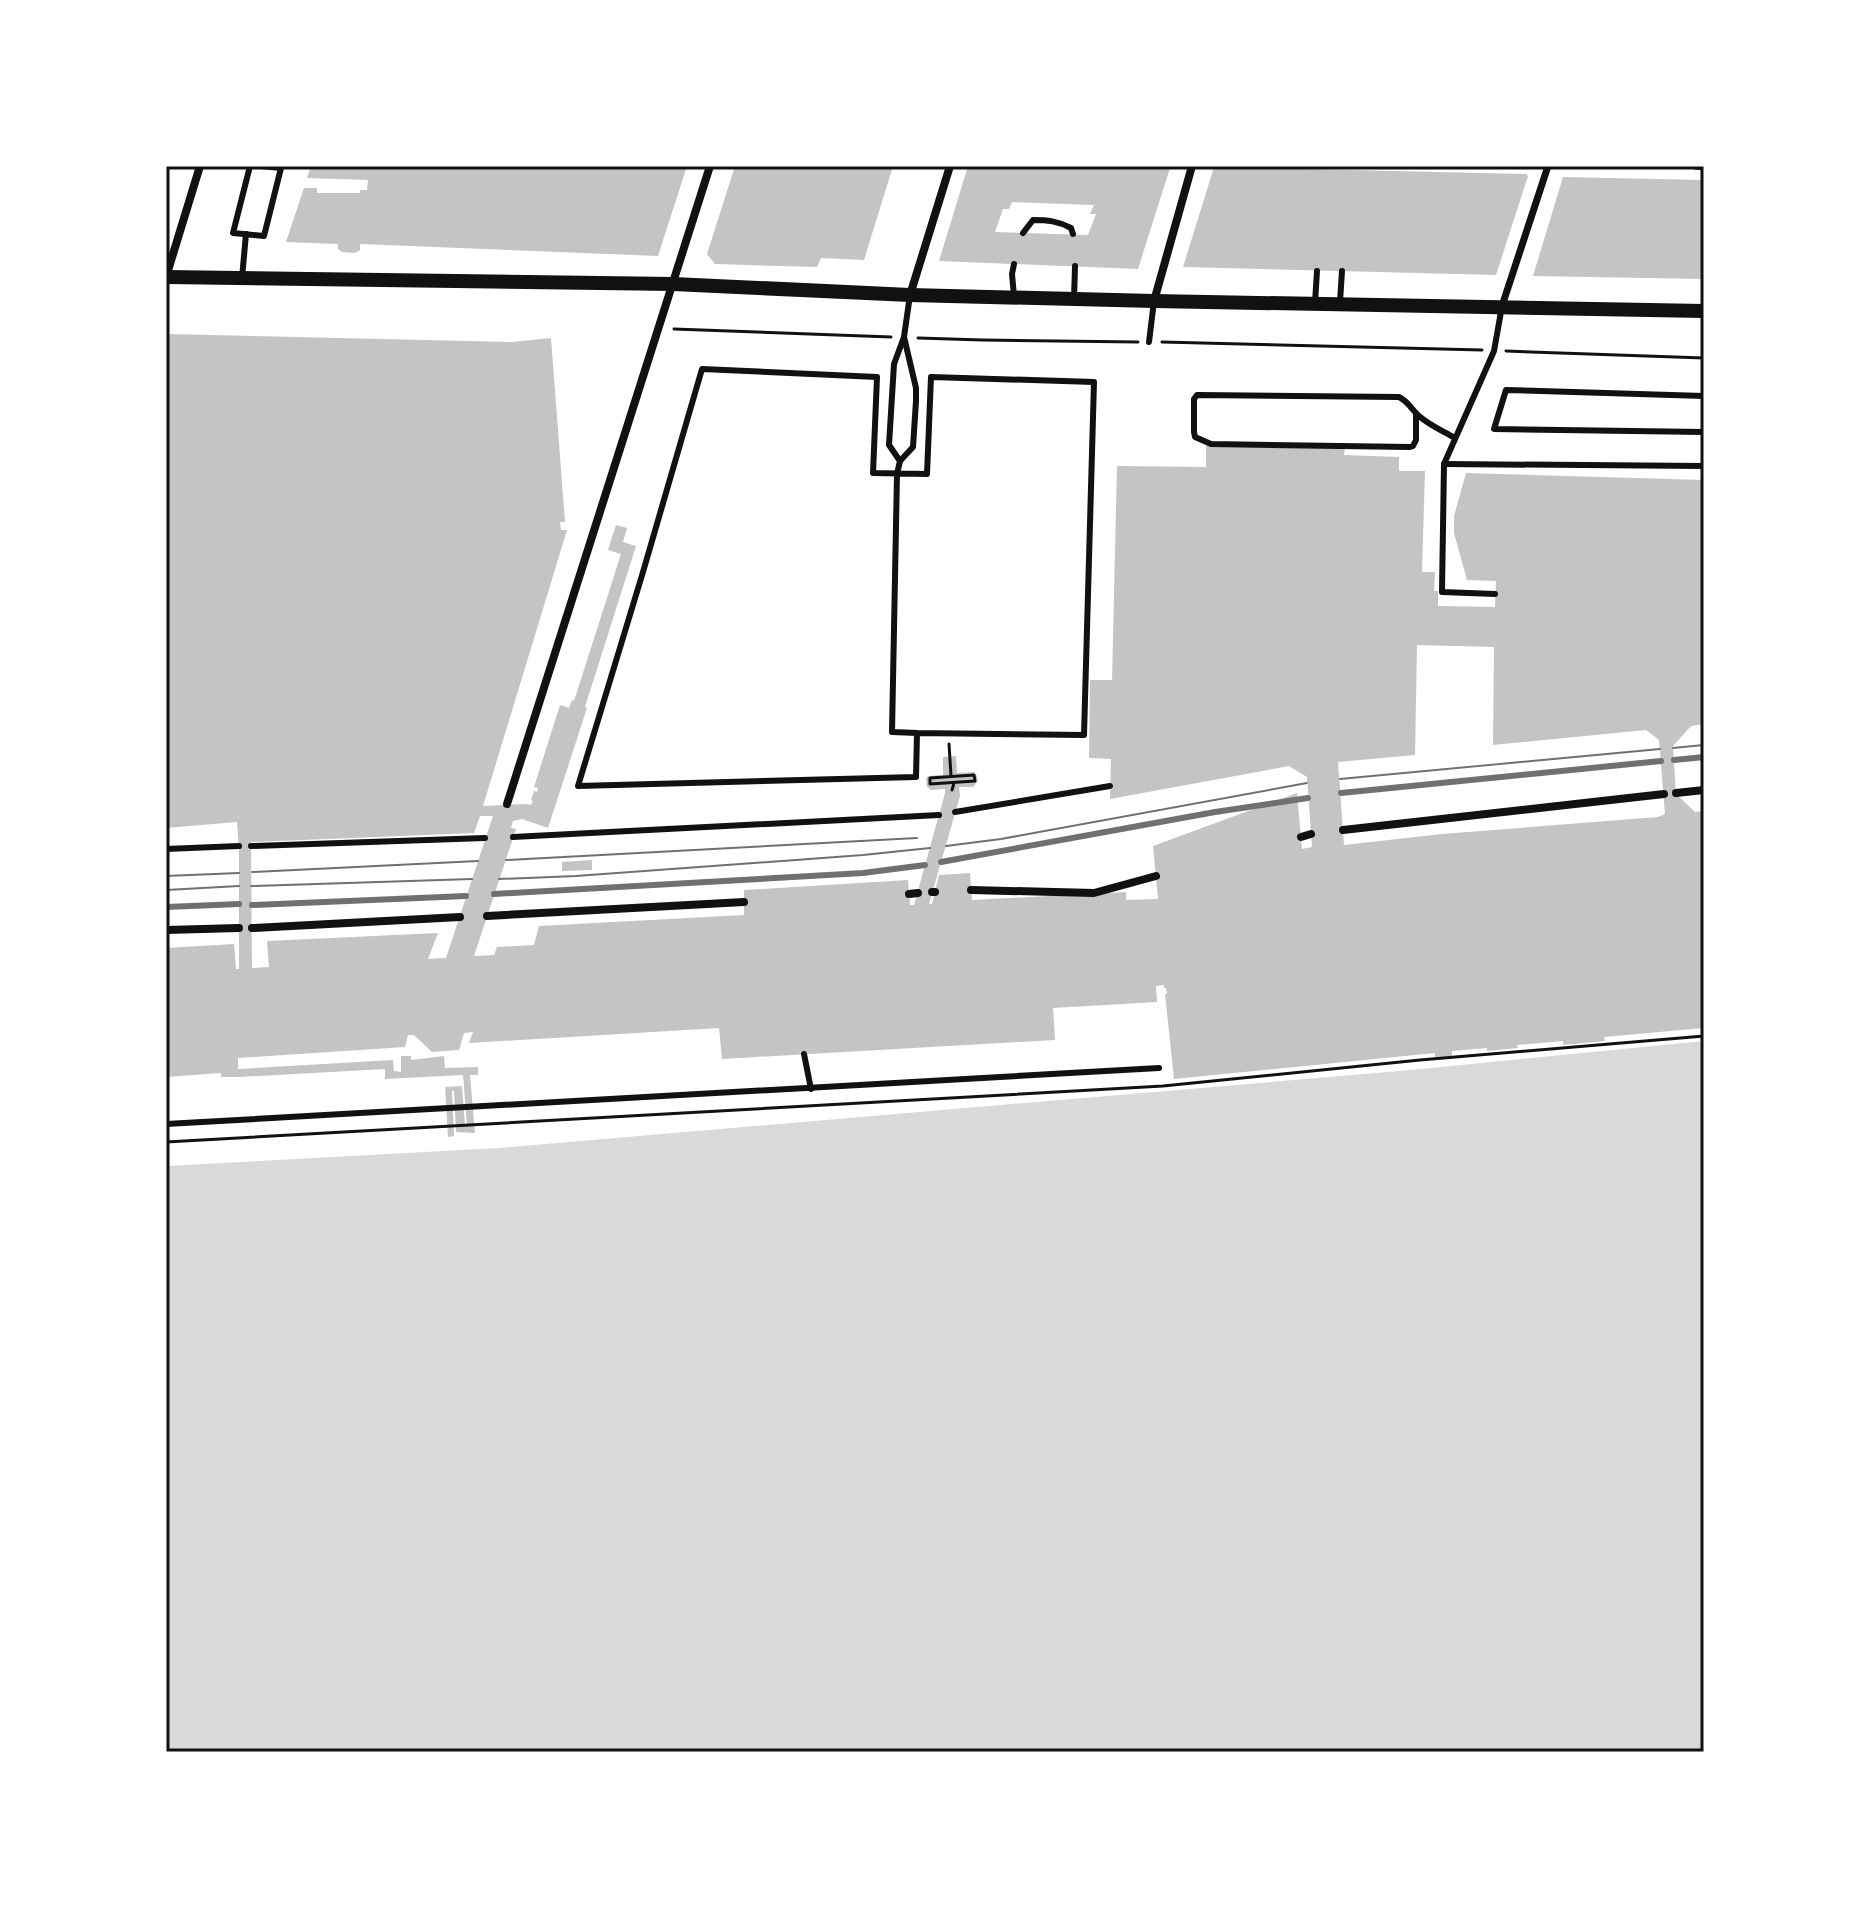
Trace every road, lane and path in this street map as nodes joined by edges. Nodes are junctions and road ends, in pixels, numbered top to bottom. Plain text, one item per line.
1 (200, 166) edge
2 (250, 166) edge
3 (261, 166) edge
4 (710, 166) edge
5 (950, 166) edge
6 (1192, 166) edge
7 (1548, 166) edge
8 (1695, 166) edge
9 (1704, 167) edge
10 (1023, 233) dead end
11 (246, 234) junction
12 (1073, 234) dead end
13 (1014, 264) dead end
14 (1075, 266) dead end
15 (1317, 271) dead end
16 (1342, 271) dead end
17 (166, 277) edge
18 (242, 279) junction
19 (673, 284) junction
20 (910, 295) junction
21 (1014, 297) junction
22 (1074, 299) junction
23 (1154, 301) junction
24 (1315, 305) junction
25 (1340, 305) junction
26 (1502, 306) junction
27 (1704, 311) edge
28 (674, 329) dead end
29 (904, 337) junction
30 (1149, 342) junction
31 (1494, 351) junction
32 (1704, 358) edge
33 (1704, 396) edge
34 (1416, 413) junction
35 (1704, 432) edge
36 (1455, 438) junction
37 (900, 461) junction
38 (1444, 464) junction
39 (1704, 466) edge
40 (897, 474) junction
41 (1495, 594) dead end
42 (917, 733) junction
43 (949, 757) dead end
44 (951, 776) junction
45 (954, 783) junction
46 (1110, 786) dead end
47 (952, 790) dead end
48 (1704, 790) edge
49 (1676, 793) dead end
50 (1664, 794) dead end
51 (507, 804) dead end
52 (955, 812) dead end
53 (939, 815) dead end
54 (1343, 830) dead end
55 (1311, 834) dead end
56 (513, 837) dead end
57 (1301, 837) dead end
58 (485, 838) dead end
59 (239, 846) dead end
60 (251, 846) dead end
61 (166, 849) edge
62 (1156, 876) dead end
63 (971, 890) dead end
64 (744, 902) dead end
65 (487, 916) dead end
66 (460, 917) dead end
67 (239, 928) dead end
68 (252, 928) dead end
69 (166, 930) edge
70 (1704, 1036) edge
71 (804, 1054) dead end
72 (1159, 1068) dead end
73 (811, 1089) junction
74 (166, 1124) edge
75 (166, 1142) edge

1 - 17 street
2 - 11 lane
3 - 11 lane
4 - 19 street
5 - 20 street
6 - 23 street
7 - 26 street
8 - 9 street
10 - 12 lane
11 - 18 lane
13 - 21 lane
14 - 22 lane
15 - 24 lane
16 - 25 lane
17 - 18 street
18 - 19 street
19 - 20 street
19 - 51 street
20 - 21 street
20 - 29 lane
21 - 22 street
22 - 23 street
23 - 24 street
23 - 30 lane
24 - 25 street
25 - 26 street
26 - 27 street
26 - 31 lane
28 - 29 path
29 - 30 path
29 - 37 lane
29 - 37 lane
30 - 31 path
31 - 32 path
31 - 36 lane
33 - 35 lane
34 - 34 lane
34 - 36 lane
36 - 38 lane
37 - 40 lane
38 - 39 lane
38 - 41 lane
40 - 42 lane
40 - 42 lane
40 - 42 lane
43 - 44 path
44 - 45 path
44 - 45 path
45 - 47 path
46 - 52 lane
48 - 49 street
50 - 54 street
53 - 56 lane
55 - 57 street
58 - 60 lane
59 - 61 lane
62 - 63 street
64 - 65 street
66 - 68 street
67 - 69 street
70 - 75 path
71 - 73 lane
72 - 73 lane
73 - 74 lane

